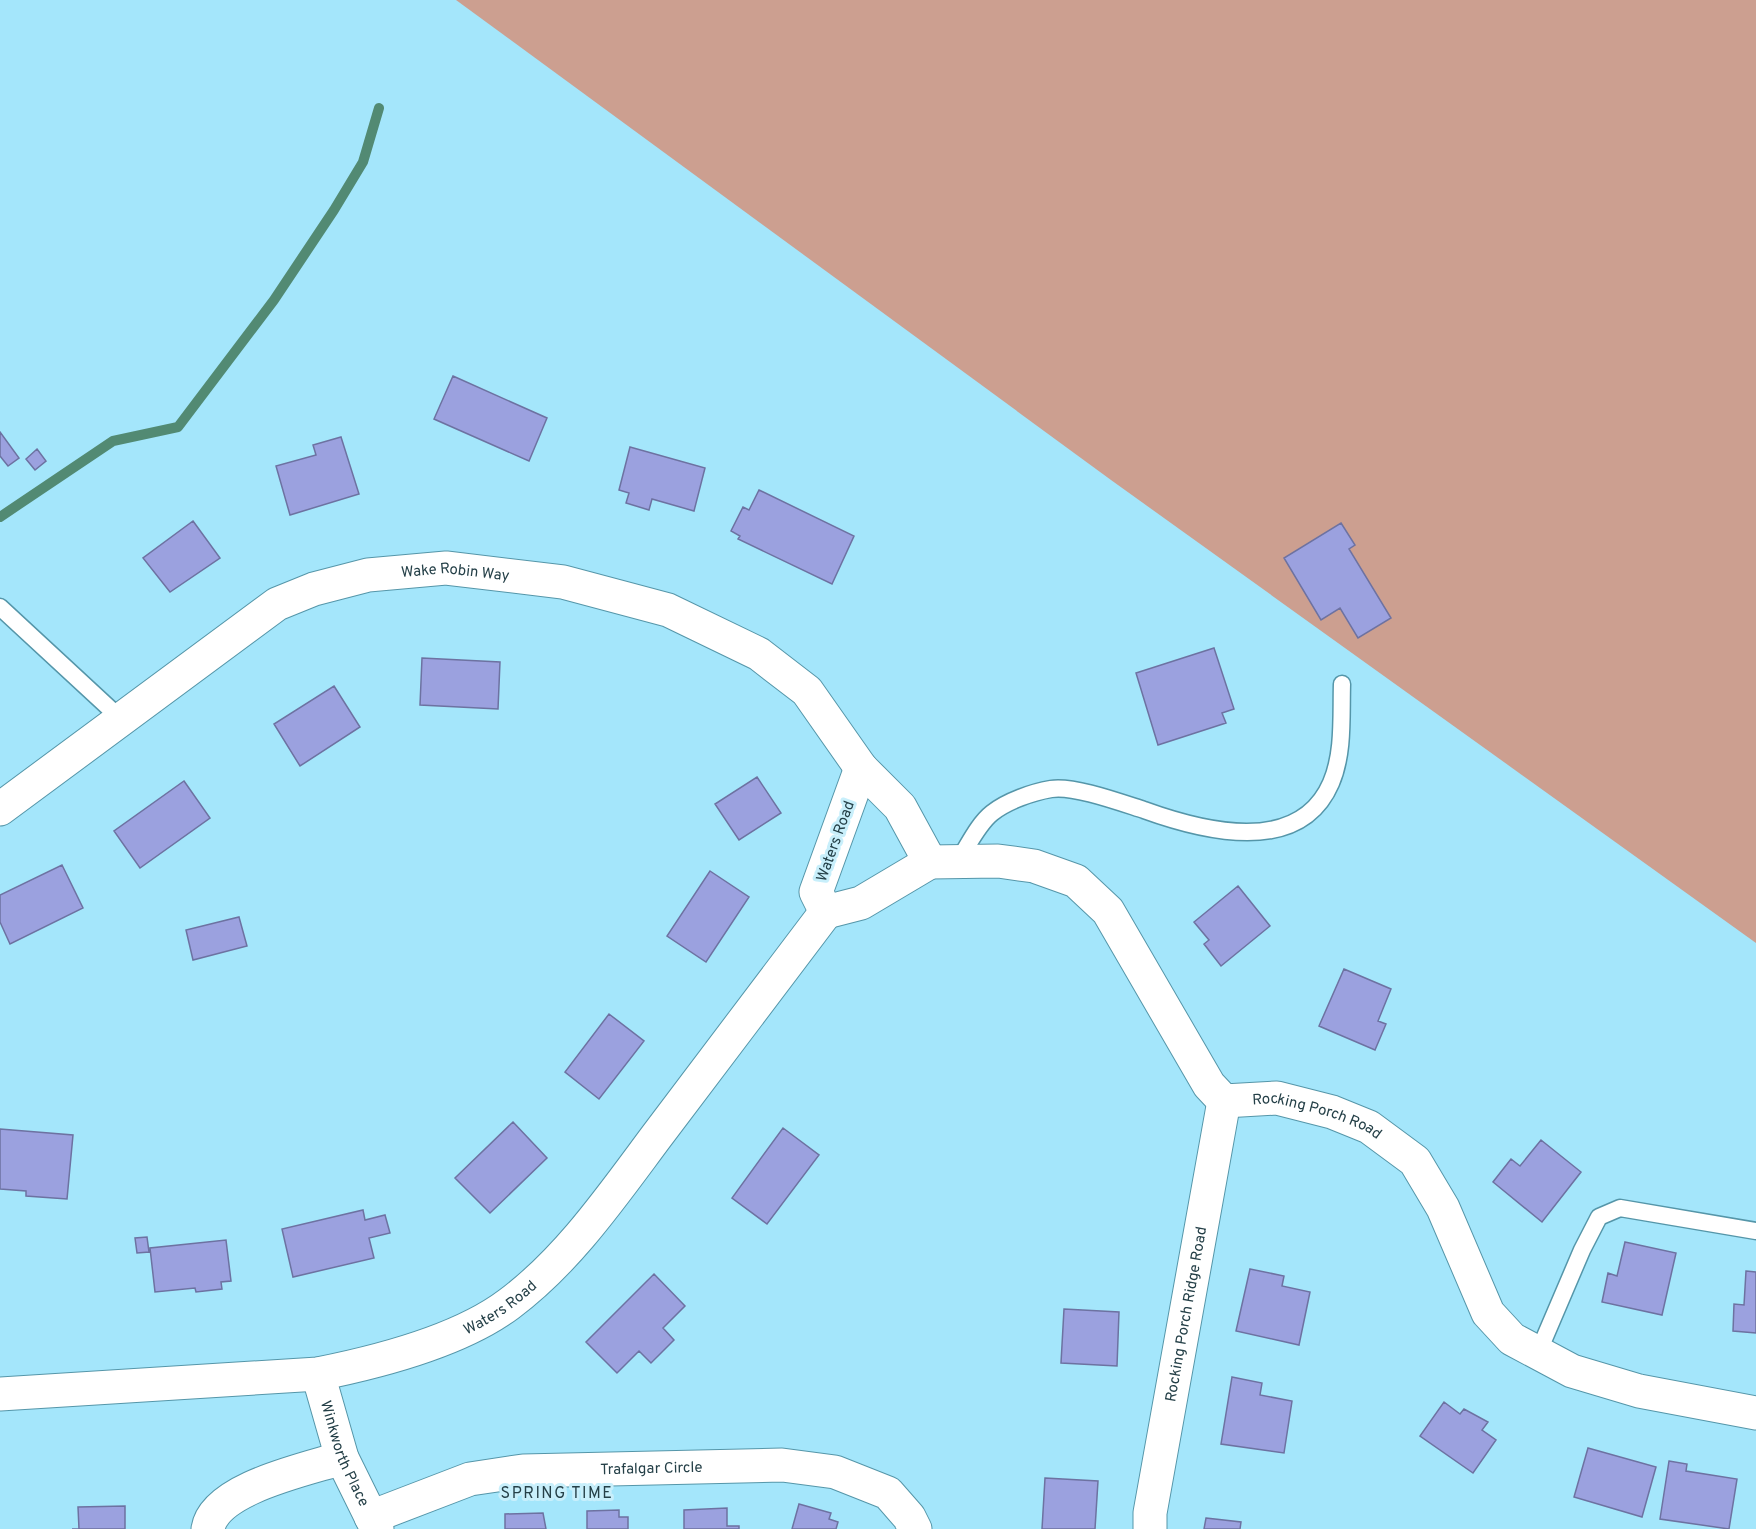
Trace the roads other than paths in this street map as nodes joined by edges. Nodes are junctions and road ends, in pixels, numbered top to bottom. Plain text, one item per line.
1 (0, 607) edge
2 (1342, 684) dead end
3 (121, 719) junction
4 (861, 768) junction
5 (0, 809) edge
6 (944, 862) junction
7 (826, 912) junction
8 (1224, 1101) junction
9 (1756, 1230) edge
10 (1538, 1353) junction
11 (318, 1374) junction
12 (0, 1394) edge
13 (1756, 1413) edge
14 (342, 1458) junction
15 (374, 1523) edge
16 (208, 1529) edge
17 (915, 1529) edge
18 (1150, 1529) edge

1 - 3 lane
2 - 6 lane
3 - 4 street, Wake Robin Way
3 - 5 street, Wake Robin Way
4 - 6 street, Wake Robin Way
4 - 7 street, Waters Road
6 - 7 street
6 - 8 street
7 - 11 street, Waters Road
8 - 10 street, Rocking Porch Road
8 - 18 street, Rocking Porch Ridge Road
9 - 10 lane
10 - 13 street, Rocking Porch Road
11 - 12 street, Waters Road
11 - 14 street, Winkworth Place
14 - 15 street, Winkworth Place
14 - 16 street
15 - 17 street, Trafalgar Circle

